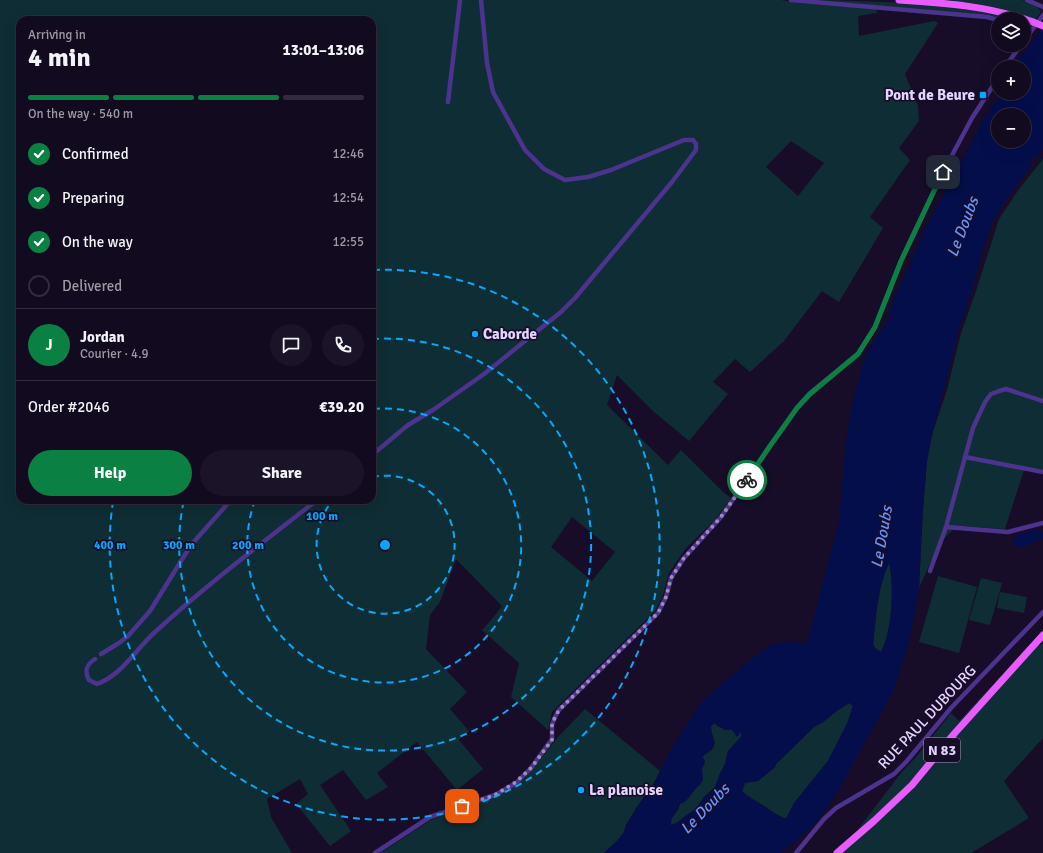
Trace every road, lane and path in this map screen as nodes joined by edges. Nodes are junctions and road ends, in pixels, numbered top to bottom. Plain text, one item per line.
1 (460, 0) edge
2 (481, 0) edge
3 (791, 0) edge
4 (899, 0) edge
5 (1027, 0) edge
6 (1043, 7) edge
7 (1043, 15) edge
8 (991, 18) edge
9 (1043, 26) edge
10 (1031, 31) edge
11 (991, 89) edge
12 (448, 102) dead end
13 (1043, 401) edge
14 (376, 452) edge
15 (965, 458) junction
16 (1043, 472) edge
17 (227, 504) edge
18 (312, 504) edge
19 (1043, 523) edge
20 (946, 527) junction
21 (930, 571) dead end
22 (1043, 612) edge
23 (1043, 634) edge
24 (101, 654) dead end
25 (95, 658) dead end
26 (375, 853) edge
27 (796, 853) edge
28 (837, 853) edge

1 - 12 street
2 - 14 street
3 - 8 street
4 - 9 main road, bridge
5 - 6 street
7 - 10 street
11 - 26 street
13 - 15 street
15 - 16 street
15 - 20 street
17 - 24 street
18 - 25 street
19 - 20 street
20 - 21 street
22 - 27 street, RUE PAUL DUBOURG
23 - 28 main road, N 83

